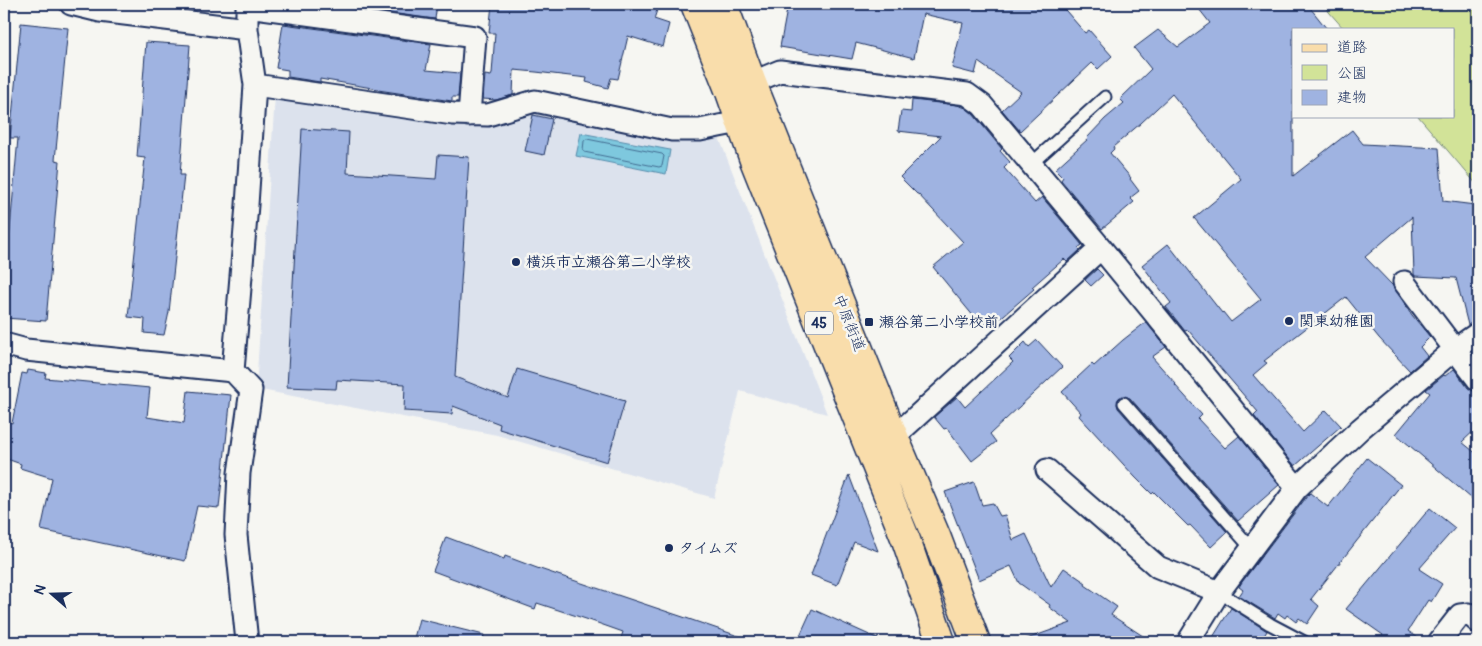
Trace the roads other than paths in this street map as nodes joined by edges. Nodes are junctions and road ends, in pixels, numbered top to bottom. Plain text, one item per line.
1 (71, 4) edge
2 (695, 4) edge
3 (723, 4) edge
4 (247, 5) edge
5 (247, 29) junction
6 (255, 85) junction
7 (741, 88) junction
8 (1105, 96) dead end
9 (469, 114) junction
10 (752, 117) junction
11 (1031, 164) junction
12 (1101, 248) junction
13 (1404, 282) dead end
14 (1478, 333) edge
15 (4, 344) edge
16 (1455, 349) junction
17 (232, 371) junction
18 (1478, 380) edge
19 (1124, 403) dead end
20 (894, 437) junction
21 (1047, 470) dead end
22 (1297, 488) junction
23 (1252, 549) junction
24 (1219, 592) junction
25 (1478, 622) edge
26 (246, 642) edge
27 (941, 642) edge
28 (976, 642) edge
29 (1188, 642) edge
30 (1304, 642) edge
31 (1439, 642) edge

1 - 5 street
2 - 7 main road, 中原街道 / 45
3 - 7 main road, 中原街道 / 45
4 - 5 street
4 - 9 street
5 - 6 street
6 - 9 street
6 - 17 street
7 - 10 main road, 中原街道 / 45
7 - 11 street
8 - 11 lane
9 - 10 street
10 - 20 main road, 中原街道 / 45
10 - 27 main road, 中原街道 / 45
11 - 12 street
12 - 20 street
12 - 22 street
13 - 16 street
14 - 16 street
15 - 17 street
16 - 18 street
16 - 22 street
17 - 26 street
19 - 23 lane
20 - 28 main road, 中原街道 / 45
21 - 24 street
22 - 23 street
23 - 24 street
24 - 29 street
24 - 30 lane
25 - 31 street

